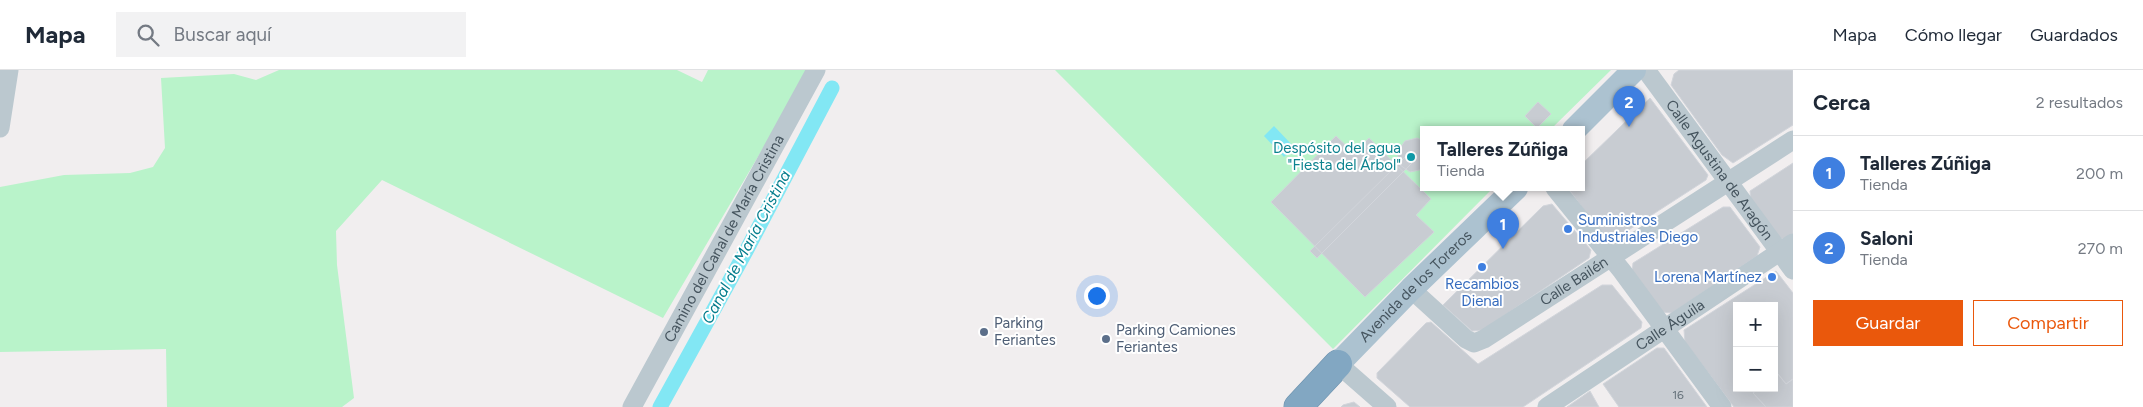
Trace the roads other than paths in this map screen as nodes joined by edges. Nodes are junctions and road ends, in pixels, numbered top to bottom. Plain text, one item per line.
1 (9, 70) edge
2 (816, 70) edge
3 (1634, 70) edge
4 (1646, 70) edge
5 (1578, 126) edge
6 (0, 128) edge
7 (1793, 140) edge
8 (1729, 181) junction
9 (1513, 191) edge
10 (1557, 191) edge
11 (1786, 248) edge
12 (1612, 259) junction
13 (1793, 270) edge
14 (1411, 289) junction
15 (1665, 329) junction
16 (1338, 364) junction
17 (632, 407) edge
18 (1298, 407) edge
19 (1387, 407) edge
20 (1547, 407) edge
21 (1722, 407) edge

1 - 6 street
2 - 17 street, Camino del Canal de María Cristina
3 - 5 main road
4 - 8 street, Calle Agustina de Aragón
7 - 8 street, Calle Bailén
8 - 11 street, Calle Agustina de Aragón
8 - 12 street, Calle Bailén
9 - 14 main road, Avenida de los Toreros
10 - 12 street
11 - 13 street, Calle Agustina de Aragón
11 - 15 street, Calle Águila
12 - 14 street, Calle Bailén
12 - 15 street
14 - 16 main road, Avenida de los Toreros
15 - 20 street, Calle Águila
15 - 21 street
16 - 18 highway
16 - 19 street

